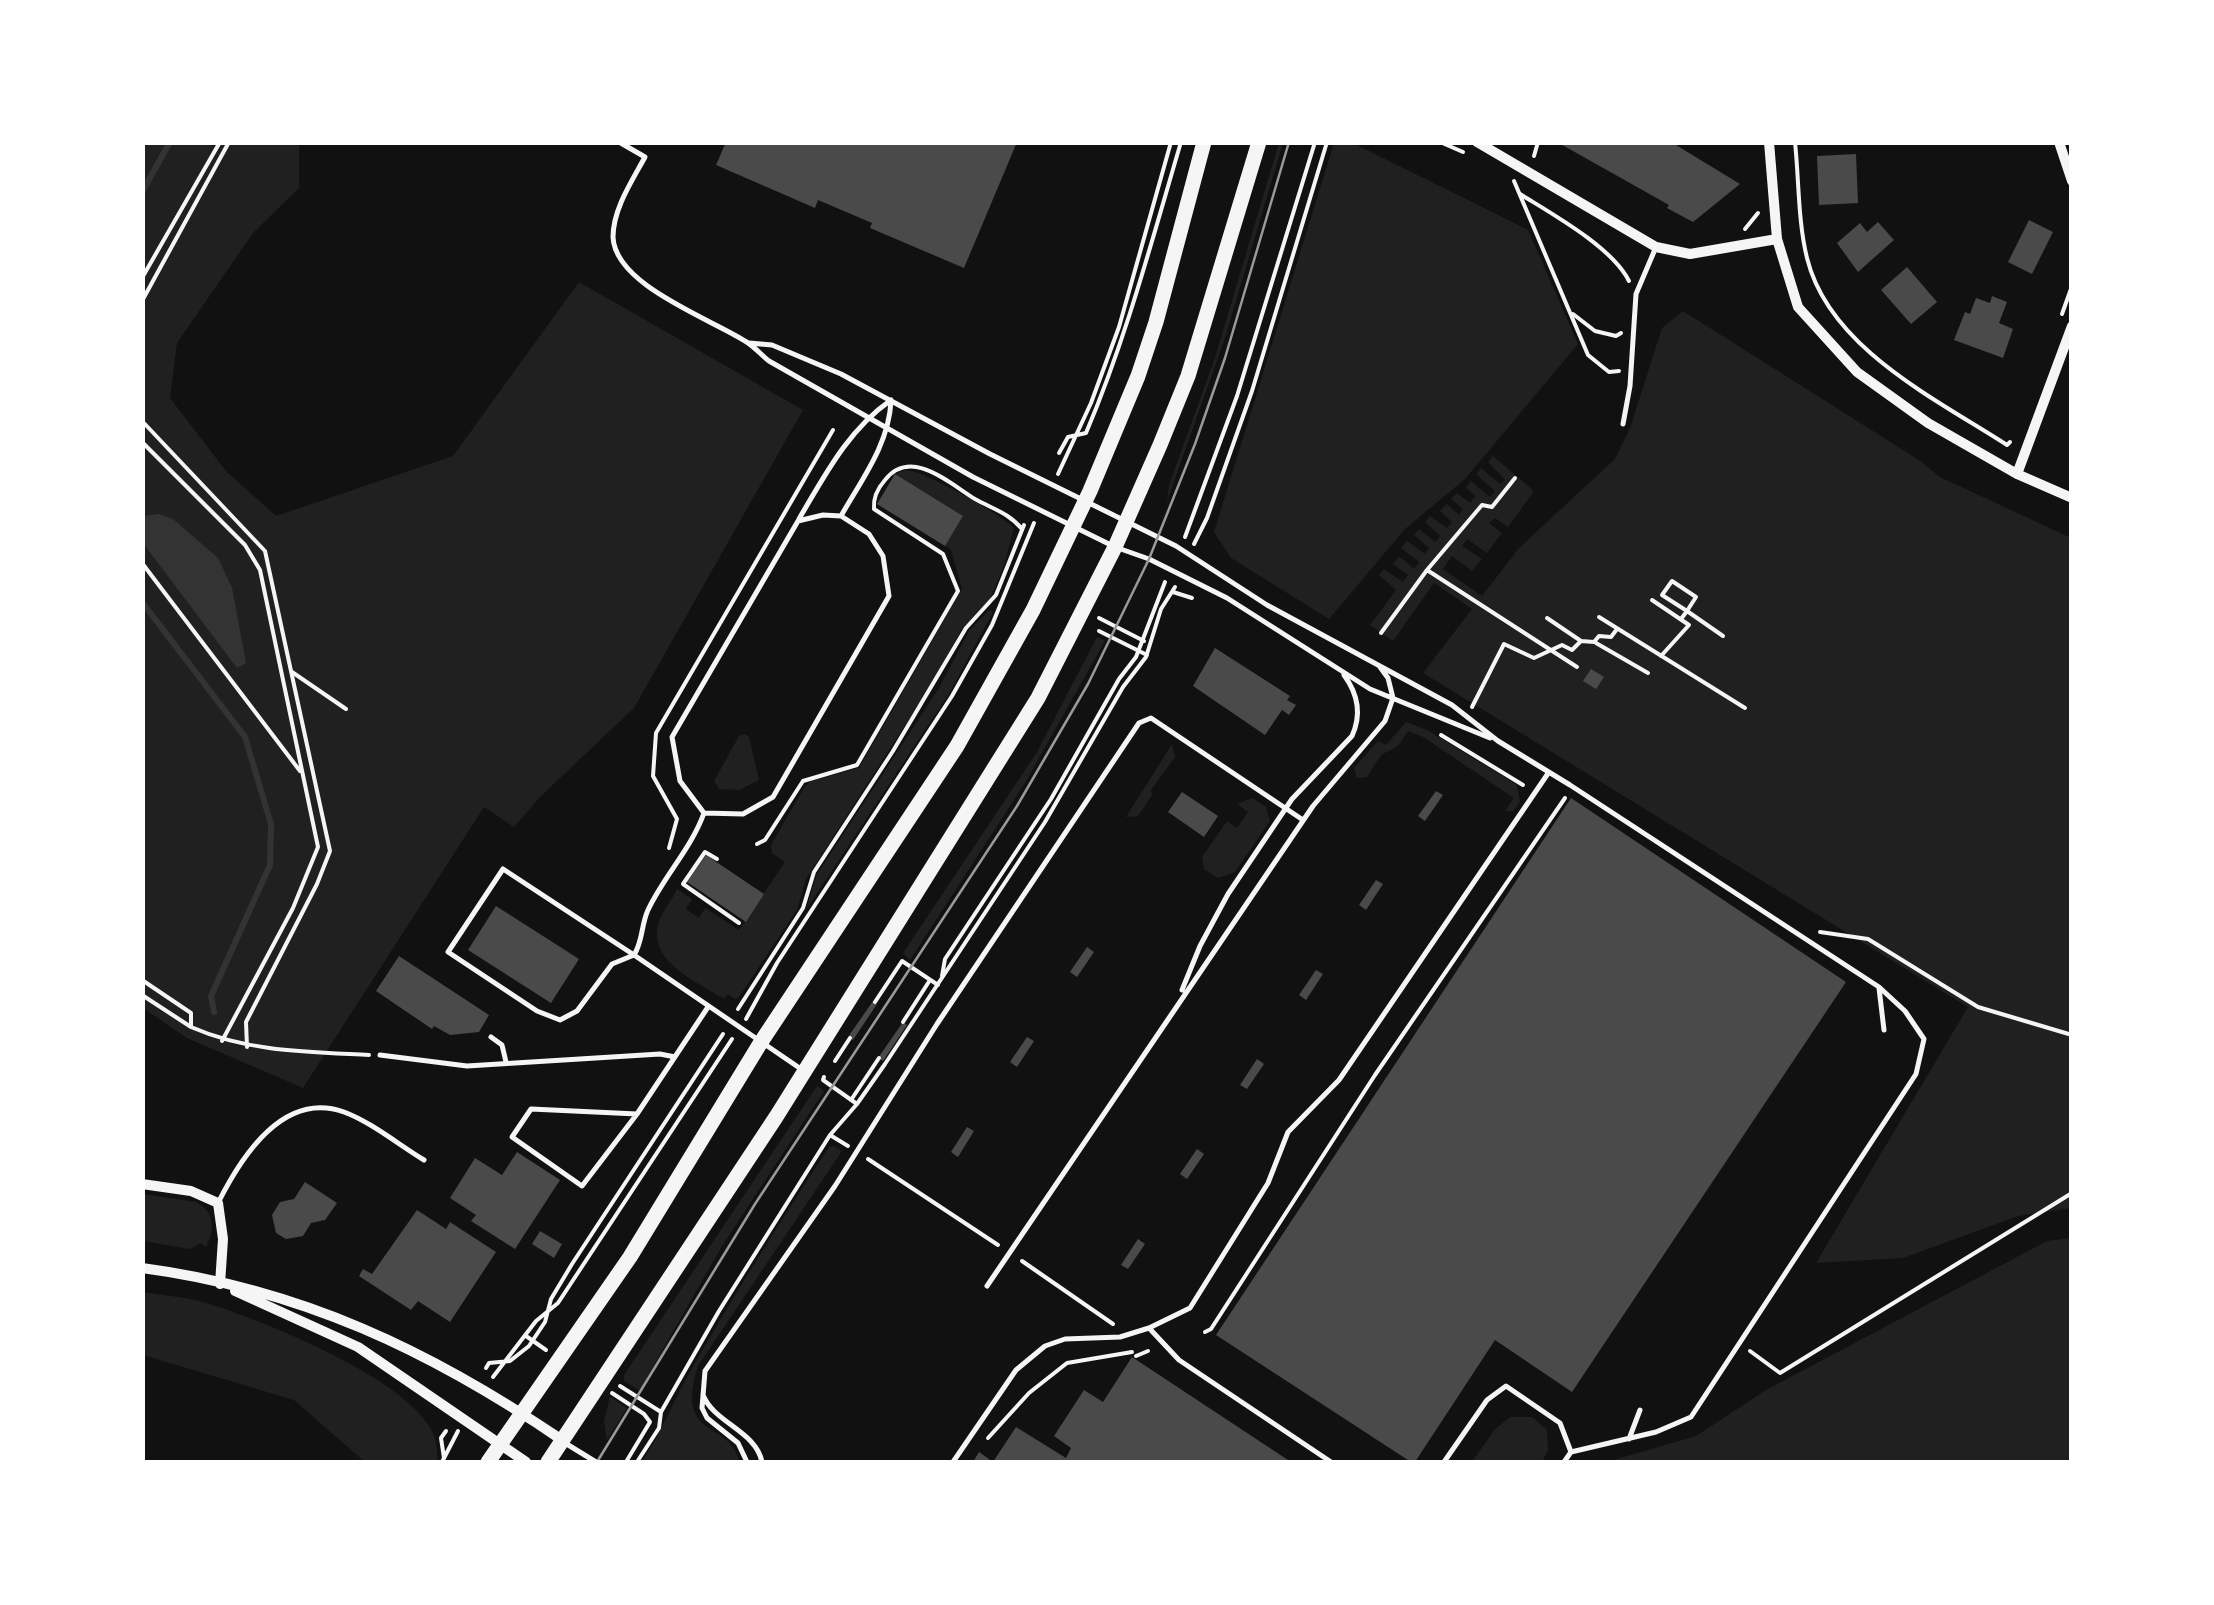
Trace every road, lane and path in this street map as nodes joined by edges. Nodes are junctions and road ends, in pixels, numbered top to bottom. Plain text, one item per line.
1 (220, 142) edge
2 (229, 142) edge
3 (619, 142) edge
4 (1171, 142) edge
5 (1182, 142) edge
6 (1204, 142) edge
7 (1259, 142) edge
8 (1314, 142) edge
9 (1326, 142) edge
10 (1478, 142) edge
11 (1538, 142) edge
12 (1770, 142) edge
13 (1795, 142) edge
14 (2059, 142) edge
15 (1535, 160) dead end
16 (2072, 181) edge
17 (1762, 205) dead end
18 (1745, 229) dead end
19 (1777, 239) junction
20 (1656, 248) junction
21 (142, 278) edge
22 (2072, 286) edge
23 (1636, 294) junction
24 (142, 301) edge
25 (1573, 314) junction
26 (2058, 323) dead end
27 (1634, 326) junction
28 (2072, 326) edge
29 (750, 343) junction
30 (1631, 370) junction
31 (891, 400) junction
32 (868, 418) junction
33 (142, 421) edge
34 (1623, 424) dead end
35 (888, 429) junction
36 (1077, 435) junction
37 (2016, 439) dead end
38 (142, 442) edge
39 (1069, 451) dead end
40 (1060, 453) dead end
41 (2017, 474) junction
42 (1515, 478) dead end
43 (2072, 498) edge
44 (1085, 501) junction
45 (842, 516) junction
46 (798, 521) junction
47 (1127, 521) junction
48 (1074, 527) junction
49 (1029, 534) dead end
50 (1185, 537) dead end
51 (1194, 544) dead end
52 (1114, 548) junction
53 (142, 563) edge
54 (1427, 570) junction
55 (1015, 576) junction
56 (1024, 581) dead end
57 (1002, 582) junction
58 (1164, 584) dead end
59 (1010, 586) junction
60 (1176, 586) dead end
61 (1020, 591) dead end
62 (1652, 600) dead end
63 (1686, 611) junction
64 (1599, 617) dead end
65 (1548, 618) dead end
66 (1680, 620) junction
67 (1104, 621) dead end
68 (1617, 629) junction
69 (1099, 631) dead end
70 (1381, 633) dead end
71 (1723, 636) dead end
72 (1144, 641) junction
73 (1581, 641) junction
74 (1594, 642) junction
75 (1549, 649) junction
76 (1139, 651) junction
77 (1147, 655) junction
78 (1661, 656) junction
79 (1376, 664) junction
80 (1578, 667) dead end
81 (1340, 670) junction
82 (292, 672) junction
83 (1648, 673) dead end
84 (1393, 698) junction
85 (1745, 708) dead end
86 (346, 709) dead end
87 (1466, 715) junction
88 (1498, 741) junction
89 (1549, 772) junction
90 (303, 774) junction
91 (1569, 792) dead end
92 (1286, 808) junction
93 (704, 813) junction
94 (1303, 820) junction
95 (757, 844) dead end
96 (718, 859) dead end
97 (739, 923) dead end
98 (1792, 928) junction
99 (634, 955) junction
100 (142, 980) edge
101 (930, 980) junction
102 (939, 983) junction
103 (1879, 987) junction
104 (142, 995) edge
105 (1180, 998) junction
106 (874, 1002) dead end
107 (708, 1007) junction
108 (730, 1020) junction
109 (903, 1022) dead end
110 (740, 1027) junction
111 (191, 1028) junction
112 (1884, 1030) dead end
113 (2072, 1036) edge
114 (491, 1038) dead end
115 (850, 1038) dead end
116 (222, 1040) junction
117 (761, 1042) junction
118 (247, 1046) junction
119 (380, 1056) joint
120 (675, 1058) junction
121 (879, 1058) dead end
122 (506, 1062) junction
123 (834, 1064) dead end
124 (804, 1070) junction
125 (825, 1076) dead end
126 (851, 1100) junction
127 (857, 1104) junction
128 (637, 1114) junction
129 (830, 1134) junction
130 (856, 1151) junction
131 (424, 1160) dead end
132 (142, 1184) edge
133 (2071, 1193) edge
134 (218, 1203) junction
135 (1009, 1252) junction
136 (142, 1268) edge
137 (220, 1284) junction
138 (987, 1286) dead end
139 (547, 1312) junction
140 (1113, 1324) dead end
141 (1149, 1328) junction
142 (1205, 1332) dead end
143 (526, 1336) junction
144 (535, 1342) junction
145 (1741, 1345) junction
146 (1148, 1351) dead end
147 (503, 1362) junction
148 (486, 1368) dead end
149 (499, 1368) dead end
150 (617, 1384) dead end
151 (702, 1390) junction
152 (611, 1393) dead end
153 (1640, 1410) dead end
154 (520, 1412) junction
155 (661, 1412) junction
156 (1002, 1423) dead end
157 (446, 1431) dead end
158 (1629, 1439) junction
159 (562, 1440) junction
160 (451, 1443) dead end
161 (500, 1444) junction
162 (1571, 1452) junction
163 (444, 1461) edge
164 (488, 1462) edge
165 (526, 1462) edge
166 (548, 1462) edge
167 (596, 1462) edge
168 (626, 1462) edge
169 (637, 1462) edge
170 (747, 1462) edge
171 (762, 1462) edge
172 (953, 1462) edge
173 (1331, 1462) edge
174 (1444, 1462) edge
175 (1564, 1462) edge

1 - 21 path
2 - 24 path
3 - 29 lane
4 - 36 path
5 - 36 path
6 - 44 main road
7 - 47 main road
8 - 50 path
9 - 51 path
10 - 20 street
11 - 15 path
12 - 19 street
13 - 37 path
14 - 16 street
17 - 18 path
19 - 20 street
19 - 41 street
20 - 23 lane
22 - 26 path
23 - 25 path
23 - 27 lane
25 - 27 path
25 - 30 path
27 - 30 lane
28 - 41 street
29 - 31 lane
29 - 32 lane
30 - 34 lane
31 - 32 lane
31 - 35 lane
31 - 44 lane
32 - 35 lane
32 - 46 lane
33 - 82 path
35 - 45 lane
35 - 48 lane
36 - 39 path
36 - 40 path
38 - 90 path
41 - 43 street
42 - 54 path
44 - 47 lane
44 - 48 main road
45 - 46 lane
45 - 93 lane
46 - 93 lane
47 - 52 main road
47 - 79 lane
48 - 52 lane
48 - 117 main road
49 - 55 path
52 - 81 lane
52 - 124 main road
53 - 90 path
54 - 70 path
54 - 75 path
55 - 56 path
55 - 59 path
57 - 59 path
57 - 95 path
57 - 108 path
58 - 72 path
59 - 61 path
59 - 110 path
60 - 77 path
62 - 66 path
63 - 63 path
63 - 66 path
63 - 71 path
64 - 68 path
65 - 73 path
66 - 78 path
67 - 72 path
68 - 74 path
68 - 78 path
69 - 76 path
72 - 76 path
73 - 74 path
73 - 75 path
74 - 83 path
75 - 80 path
75 - 87 path
76 - 77 path
76 - 102 path
77 - 102 path
78 - 85 path
79 - 84 lane
79 - 87 lane
81 - 84 lane
81 - 92 lane
82 - 86 path
82 - 118 path
84 - 88 lane
84 - 94 lane
87 - 88 lane
88 - 89 lane
89 - 98 lane
89 - 141 lane
90 - 116 path
91 - 142 path
92 - 94 lane
92 - 105 lane
92 - 130 lane
93 - 99 lane
94 - 105 lane
96 - 97 path
98 - 103 lane
98 - 113 path
99 - 99 lane
99 - 107 lane
100 - 111 path
101 - 102 path
101 - 106 path
101 - 109 path
102 - 127 path
103 - 112 lane
103 - 145 lane
104 - 111 path
105 - 135 lane
107 - 108 lane
107 - 120 lane
108 - 110 lane
108 - 139 path
110 - 117 lane
110 - 139 path
111 - 116 path
114 - 122 lane
115 - 123 path
116 - 118 path
117 - 124 lane
117 - 154 main road
118 - 119 path
119 - 122 lane
120 - 122 lane
120 - 128 lane
121 - 126 path
124 - 159 main road
125 - 126 path
126 - 127 path
127 - 129 path
128 - 128 lane
129 - 130 path
129 - 155 path
130 - 135 path
130 - 151 lane
131 - 134 lane
132 - 134 street
133 - 145 path
134 - 137 street
135 - 138 lane
135 - 140 path
136 - 137 street
137 - 154 street
137 - 161 street
139 - 143 path
139 - 144 path
141 - 172 lane
141 - 173 lane
143 - 144 path
143 - 147 path
144 - 147 path
145 - 158 lane
146 - 156 path
147 - 148 path
147 - 149 path
150 - 155 path
151 - 170 lane
151 - 171 lane
152 - 168 path
153 - 158 lane
154 - 159 street
154 - 161 main road
155 - 169 path
157 - 163 path
158 - 162 lane
159 - 166 main road
159 - 167 lane
160 - 163 path
161 - 164 main road
161 - 165 street
162 - 174 lane
162 - 175 lane

